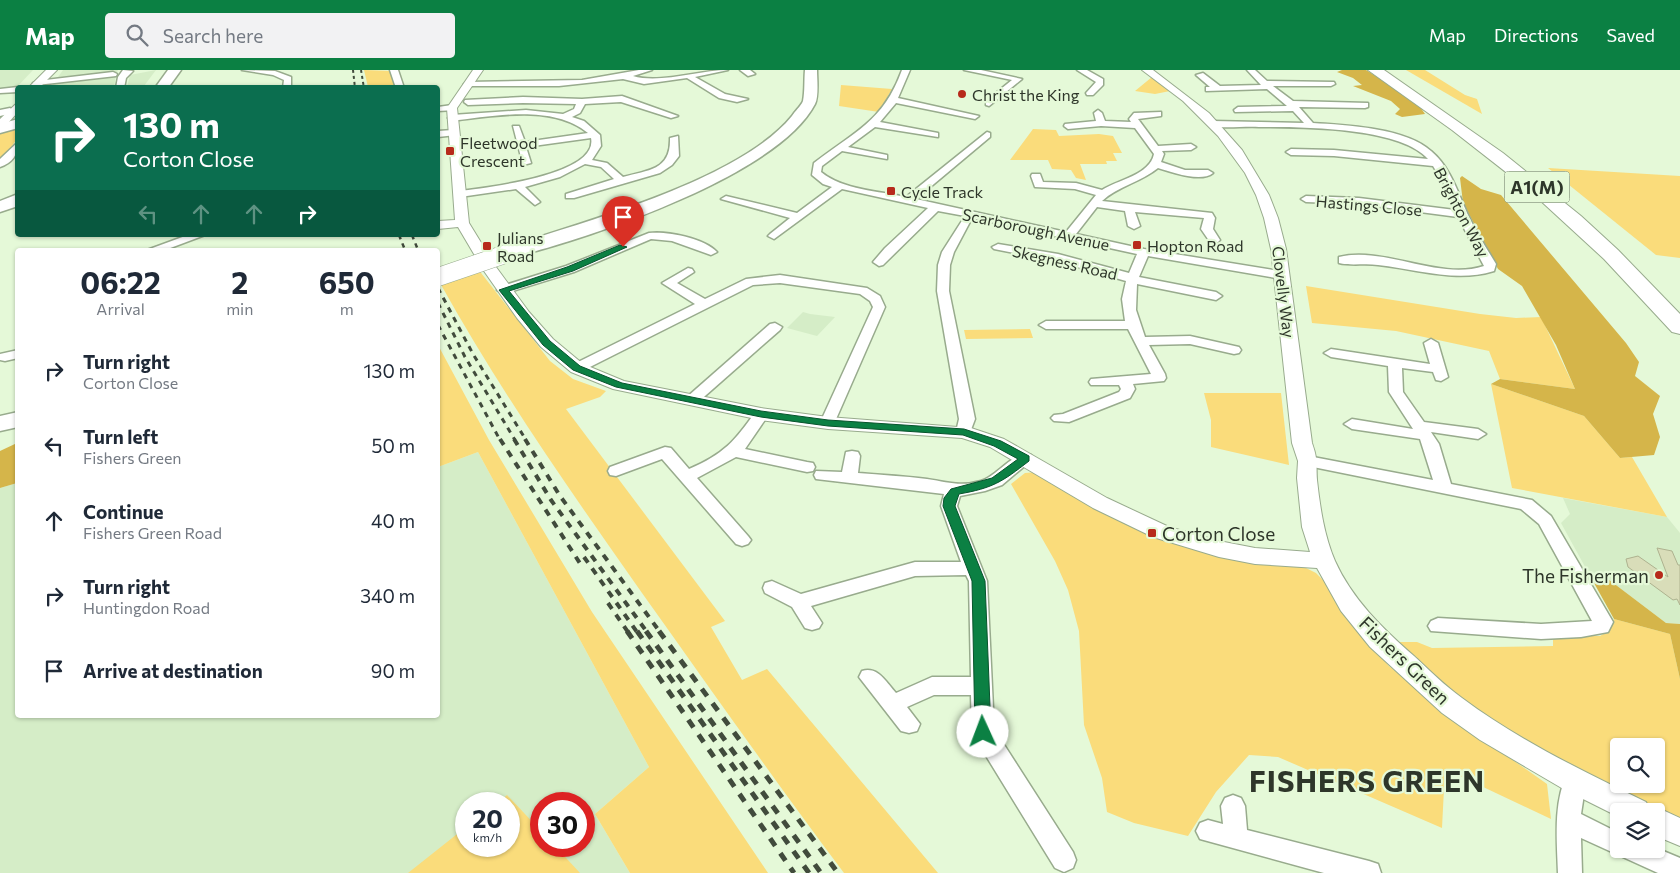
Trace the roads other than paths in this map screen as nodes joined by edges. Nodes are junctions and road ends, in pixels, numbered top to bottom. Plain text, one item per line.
1 (52, 70) edge
2 (174, 70) edge
3 (184, 70) edge
4 (246, 70) edge
5 (394, 70) edge
6 (478, 70) edge
7 (648, 70) edge
8 (724, 70) edge
9 (802, 70) edge
10 (811, 70) edge
11 (906, 70) edge
12 (968, 70) edge
13 (1081, 70) edge
14 (1251, 70) edge
15 (1375, 70) edge
16 (1388, 70) edge
17 (131, 71) edge
18 (589, 72) dead end
19 (1024, 73) dead end
20 (1152, 73) edge
21 (113, 74) dead end
22 (542, 74) dead end
23 (1200, 75) dead end
24 (624, 76) junction
25 (689, 76) junction
26 (525, 78) junction
27 (1016, 78) junction
28 (598, 80) junction
29 (468, 84) junction
30 (1331, 84) dead end
31 (35, 85) edge
32 (121, 85) edge
33 (163, 85) edge
34 (173, 85) edge
35 (287, 85) edge
36 (399, 85) edge
37 (1265, 85) junction
38 (15, 89) edge
39 (0, 90) edge
40 (898, 90) junction
41 (1090, 93) dead end
42 (641, 95) dead end
43 (744, 99) dead end
44 (625, 100) junction
45 (734, 100) junction
46 (468, 102) dead end
47 (582, 102) junction
48 (724, 102) dead end
49 (989, 103) dead end
50 (1148, 105) dead end
51 (1365, 105) dead end
52 (1293, 106) junction
53 (440, 110) edge
54 (1238, 110) dead end
55 (452, 113) junction
56 (674, 116) dead end
57 (976, 116) dead end
58 (564, 117) junction
59 (795, 118) junction
60 (519, 119) junction
61 (471, 122) dead end
62 (874, 124) junction
63 (1214, 124) junction
64 (1137, 125) junction
65 (1068, 126) dead end
66 (1310, 126) junction
67 (1402, 131) dead end
68 (453, 133) junction
69 (1380, 133) junction
70 (440, 134) edge
71 (595, 135) junction
72 (934, 135) dead end
73 (987, 135) dead end
74 (675, 138) dead end
75 (521, 145) junction
76 (1191, 147) dead end
77 (15, 148) edge
78 (841, 148) junction
79 (1156, 150) junction
80 (1291, 152) dead end
81 (884, 157) dead end
82 (582, 161) junction
83 (526, 163) dead end
84 (1436, 163) junction
85 (0, 164) edge
86 (1156, 164) junction
87 (1208, 173) dead end
88 (537, 175) junction
89 (621, 180) junction
90 (481, 183) dead end
91 (1026, 185) dead end
92 (519, 186) junction
93 (840, 186) junction
94 (460, 194) junction
95 (1103, 194) junction
96 (570, 196) dead end
97 (1150, 198) dead end
98 (726, 199) dead end
99 (1306, 199) dead end
100 (908, 201) junction
101 (535, 202) dead end
102 (1094, 203) junction
103 (936, 207) junction
104 (1130, 210) junction
105 (1157, 211) junction
106 (1462, 214) junction
107 (798, 217) junction
108 (967, 219) dead end
109 (462, 222) junction
110 (440, 225) edge
111 (1134, 226) dead end
112 (774, 236) dead end
113 (1005, 236) dead end
114 (1069, 236) junction
115 (194, 237) edge
116 (1214, 240) dead end
117 (517, 247) junction
118 (159, 248) edge
119 (997, 249) joint
120 (711, 252) dead end
121 (1144, 252) junction
122 (1342, 260) dead end
123 (879, 262) dead end
124 (1281, 265) junction
125 (440, 269) edge
126 (688, 272) dead end
127 (440, 276) edge
128 (770, 278) joint
129 (1132, 278) junction
130 (503, 290) junction
131 (1216, 296) dead end
132 (704, 304) junction
133 (1680, 304) edge
134 (1133, 324) junction
135 (1046, 326) dead end
136 (775, 327) dead end
137 (1680, 327) edge
138 (1140, 341) junction
139 (1431, 343) dead end
140 (1226, 352) dead end
141 (1331, 353) dead end
142 (1394, 363) junction
143 (577, 368) junction
144 (1124, 381) junction
145 (1096, 382) dead end
146 (692, 400) junction
147 (15, 411) edge
148 (761, 414) junction
149 (0, 415) edge
150 (1059, 418) dead end
151 (15, 419) edge
152 (828, 423) junction
153 (0, 424) edge
154 (1352, 424) dead end
155 (1422, 430) junction
156 (964, 432) junction
157 (1478, 434) dead end
158 (736, 452) junction
159 (852, 456) dead end
160 (1026, 459) junction
161 (1308, 461) junction
162 (807, 467) dead end
163 (616, 471) dead end
164 (822, 475) dead end
165 (686, 476) junction
166 (849, 477) junction
167 (1444, 486) junction
168 (955, 491) junction
169 (742, 540) dead end
170 (1324, 561) junction
171 (974, 568) junction
172 (772, 588) dead end
173 (799, 602) junction
174 (812, 623) dead end
175 (1438, 626) dead end
176 (869, 677) dead end
177 (982, 686) junction
178 (893, 704) junction
179 (909, 724) dead end
180 (1575, 781) junction
181 (1620, 803) edge
182 (1233, 806) dead end
183 (1568, 820) junction
184 (1665, 825) edge
185 (1208, 831) dead end
186 (1680, 832) edge
187 (1236, 838) junction
188 (1610, 841) edge
189 (1651, 858) edge
190 (1064, 860) dead end
191 (1680, 870) edge
192 (1369, 873) edge
193 (1570, 873) edge

1 - 31 street
2 - 33 main road
3 - 34 main road
4 - 35 street
5 - 36 street
6 - 29 street
7 - 24 street
8 - 25 street
9 - 59 main road
10 - 59 main road
11 - 40 street, Scarborough Avenue
12 - 27 street
13 - 41 street
14 - 37 street
15 - 137 highway, A1(M)
16 - 133 highway, A1(M)
17 - 32 street
18 - 28 street
19 - 27 street
20 - 63 street, Clovelly Way
21 - 31 street
22 - 26 street
23 - 37 street
24 - 25 street
24 - 28 street
25 - 45 street
26 - 28 street
26 - 29 street
27 - 49 street
29 - 55 street
30 - 37 street
37 - 52 street
38 - 39 street
40 - 57 street
40 - 62 street, Scarborough Avenue
42 - 44 street
43 - 45 street
44 - 47 street
44 - 56 street
45 - 48 street
46 - 47 street
47 - 58 street
50 - 64 street
51 - 52 street
52 - 54 street
52 - 66 street
53 - 55 street
55 - 60 street
55 - 68 street
58 - 60 street
58 - 71 street
59 - 117 main road
60 - 61 street
60 - 75 street
62 - 72 street
62 - 78 street, Scarborough Avenue
63 - 66 street, Brighton Way
63 - 124 street, Clovelly Way
64 - 65 street
64 - 79 street
66 - 69 street, Brighton Way
67 - 69 street, Brighton Way
68 - 70 street
68 - 94 street
69 - 84 street, Brighton Way
71 - 75 street
71 - 82 street
73 - 100 street
74 - 89 street
75 - 83 street
76 - 79 street
77 - 85 street
78 - 81 street
78 - 93 street, Scarborough Avenue
79 - 86 street
80 - 84 street
82 - 88 street
82 - 89 street
84 - 106 street, Brighton Way
86 - 87 street
86 - 95 street
88 - 90 street
88 - 92 street
89 - 96 street
91 - 95 street
92 - 94 street
92 - 101 street
93 - 100 street, Scarborough Avenue
93 - 107 street
94 - 109 street
95 - 102 street
97 - 105 street
98 - 107 street
99 - 106 street, Hastings Close
100 - 103 street, Scarborough Avenue
102 - 104 street
102 - 114 street
103 - 114 street, Scarborough Avenue
103 - 123 street
104 - 105 street
104 - 111 street
105 - 116 street
106 - 122 street, Brighton Way
107 - 112 street
108 - 156 street
109 - 110 street
109 - 130 street
113 - 119 street, Skegness Road
114 - 121 street, Scarborough Avenue
115 - 118 street
117 - 125 main road
117 - 127 main road, bridge
119 - 129 street, Skegness Road
120 - 130 street
121 - 124 street, Scarborough Avenue
121 - 129 street, Skegness Road
124 - 161 street, Clovelly Way
126 - 132 street
128 - 132 street
128 - 152 street
129 - 131 street, Skegness Road
129 - 134 street, Skegness Road
130 - 143 street
132 - 143 street
134 - 135 street
134 - 138 street, Skegness Road
136 - 146 street
138 - 140 street
138 - 144 street, Skegness Road
139 - 142 street
141 - 142 street
142 - 155 street
143 - 146 street
144 - 145 street, Skegness Road
144 - 150 street
146 - 148 street
147 - 149 main road
148 - 152 street
148 - 158 street
151 - 153 main road
152 - 156 street
154 - 155 street
155 - 157 street
155 - 167 street
156 - 160 street
158 - 162 street
158 - 165 street
159 - 166 street
160 - 168 street
160 - 170 street
161 - 167 street
161 - 170 street, Clovelly Way
163 - 165 street
164 - 166 street
165 - 169 street
166 - 168 street
167 - 175 street
168 - 171 street
170 - 180 street, Fishers Green
171 - 173 street
171 - 177 street
172 - 173 street
173 - 174 street
176 - 178 street
177 - 178 street
177 - 190 street
178 - 179 street
180 - 181 street, Fishers Green
180 - 183 street
182 - 187 street
183 - 188 street
183 - 193 street
184 - 186 street
185 - 187 street
187 - 192 street
189 - 191 street

